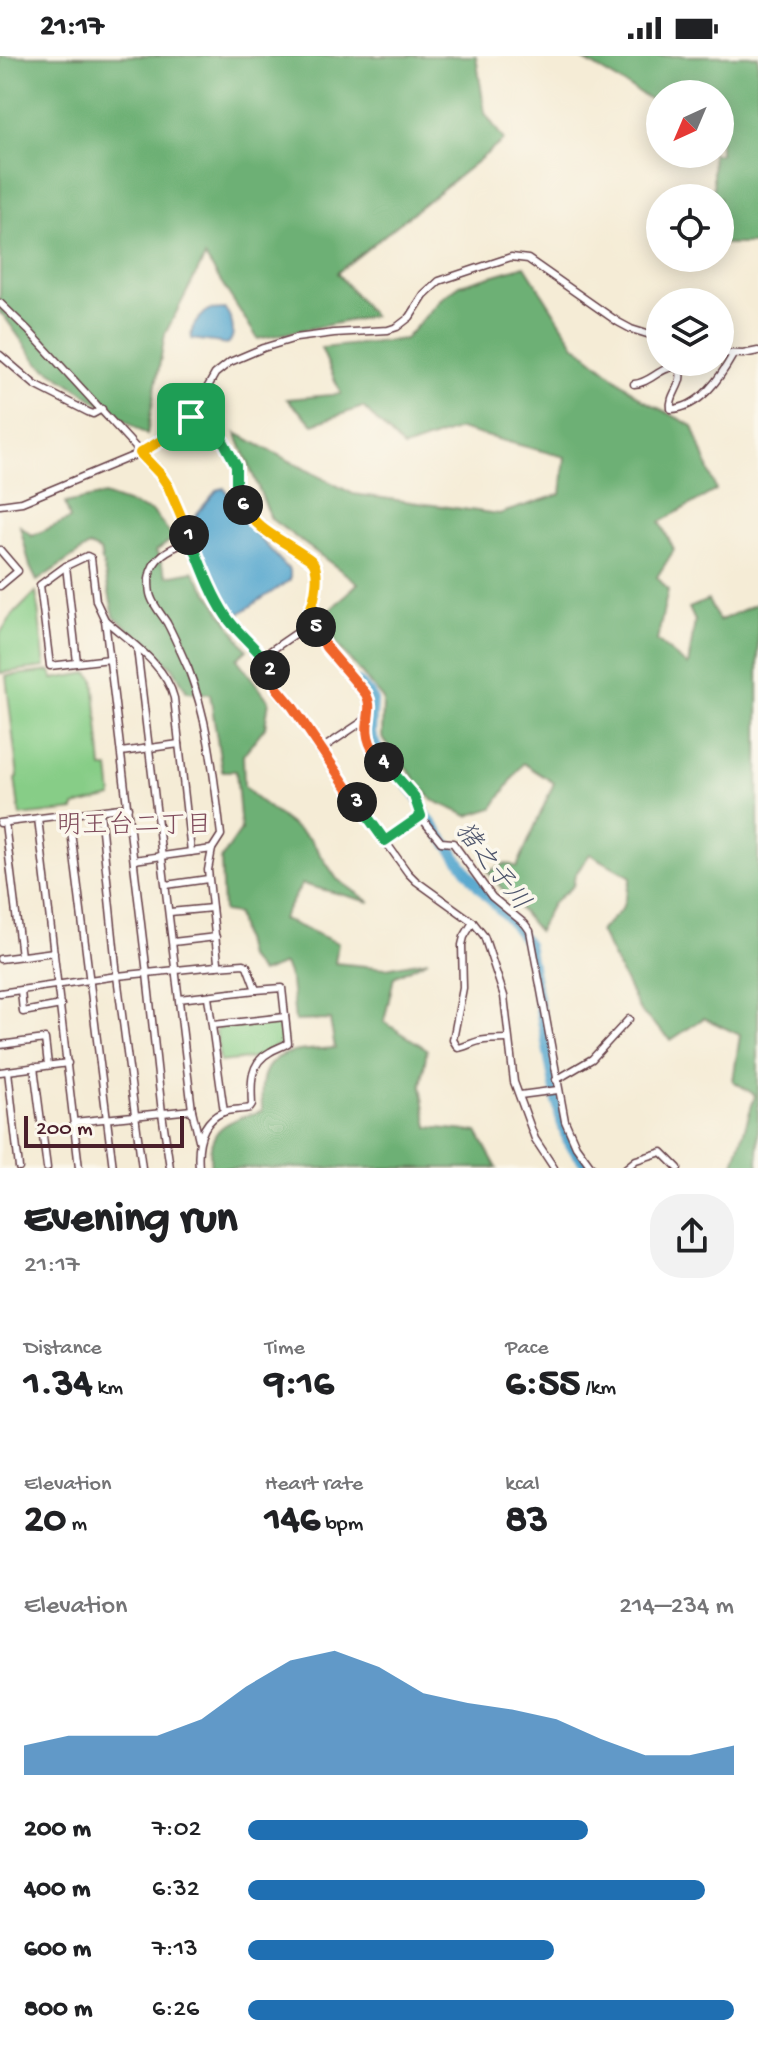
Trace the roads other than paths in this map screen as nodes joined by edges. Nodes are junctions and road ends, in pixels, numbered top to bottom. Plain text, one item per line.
1 (0, 303) edge
2 (646, 334) edge
3 (758, 351) edge
4 (0, 355) edge
5 (734, 355) edge
6 (654, 376) edge
7 (681, 376) edge
8 (720, 376) edge
9 (634, 384) dead end
10 (102, 409) junction
11 (191, 417) junction
12 (140, 453) junction
13 (0, 505) edge
14 (191, 540) junction
15 (0, 550) edge
16 (66, 566) junction
17 (0, 586) edge
18 (105, 620) junction
19 (314, 621) junction
20 (137, 648) junction
21 (263, 656) junction
22 (110, 659) junction
23 (77, 662) junction
24 (368, 718) junction
25 (179, 744) junction
26 (150, 748) junction
27 (320, 750) junction
28 (121, 752) junction
29 (128, 807) junction
30 (100, 811) junction
31 (69, 815) junction
32 (421, 816) junction
33 (38, 818) junction
34 (3, 823) edge
35 (385, 841) junction
36 (212, 849) junction
37 (191, 852) junction
38 (162, 856) junction
39 (134, 860) junction
40 (208, 879) junction
41 (166, 885) junction
42 (212, 908) junction
43 (170, 912) junction
44 (473, 922) junction
45 (216, 937) junction
46 (173, 942) junction
47 (54, 952) junction
48 (21, 956) junction
49 (0, 959) edge
50 (216, 966) junction
51 (176, 970) junction
52 (147, 974) junction
53 (117, 976) junction
54 (90, 980) junction
55 (58, 986) junction
56 (21, 990) junction
57 (256, 990) junction
58 (0, 993) edge
59 (208, 997) junction
60 (179, 999) junction
61 (61, 1005) junction
62 (285, 1017) junction
63 (629, 1019) dead end
64 (213, 1025) junction
65 (508, 1039) junction
66 (0, 1045) edge
67 (68, 1063) junction
68 (48, 1065) junction
69 (34, 1067) junction
70 (4, 1072) edge
71 (556, 1080) junction
72 (554, 1090) junction
73 (520, 1095) junction
74 (192, 1110) junction
75 (224, 1112) junction
76 (162, 1113) junction
77 (135, 1116) junction
78 (106, 1120) junction
79 (74, 1122) junction
80 (199, 1140) junction
81 (19, 1168) edge
82 (47, 1168) edge
83 (79, 1168) edge
84 (113, 1168) edge
85 (142, 1168) edge
86 (170, 1168) edge
87 (199, 1168) edge
88 (554, 1168) edge
89 (592, 1168) edge
90 (626, 1168) edge
91 (678, 1168) edge

1 - 10 street
2 - 11 street
3 - 5 street
4 - 10 street
6 - 9 street
7 - 8 street
10 - 12 street
11 - 12 street
11 - 19 street
12 - 13 street
12 - 14 street
14 - 21 street
14 - 36 street
15 - 17 street
16 - 18 street
16 - 23 street
16 - 23 street
18 - 20 street
18 - 22 street
19 - 21 street
19 - 24 street
20 - 25 street
20 - 26 street
21 - 27 street
22 - 23 street
22 - 28 street
24 - 27 street
24 - 32 street
25 - 26 street
25 - 37 street
26 - 28 street
26 - 38 street
27 - 35 street
28 - 29 street
29 - 30 street
29 - 39 street
30 - 31 street
30 - 53 street
31 - 33 street
31 - 54 street
32 - 35 street
32 - 71 street
33 - 34 street
33 - 47 street
34 - 48 street
35 - 44 street
36 - 37 street
36 - 40 street
37 - 38 street
38 - 39 street
38 - 41 street
39 - 52 street
40 - 41 street
40 - 42 street
41 - 43 street
42 - 43 street
42 - 45 street
43 - 46 street
44 - 65 street
44 - 65 street
45 - 46 street
45 - 50 street
46 - 51 street
47 - 48 street
47 - 55 street
48 - 49 street
50 - 51 street
50 - 57 street
51 - 52 street
51 - 60 street
52 - 53 street
52 - 76 street
53 - 54 street
53 - 77 street
54 - 55 street
54 - 78 street
55 - 56 street
55 - 61 street
56 - 58 street
56 - 61 street
57 - 59 street
57 - 62 street
59 - 60 street
59 - 64 street
60 - 74 street
61 - 67 street
62 - 64 street
62 - 75 street
63 - 71 street
64 - 75 street
65 - 73 street
66 - 68 street
67 - 68 street
67 - 79 street
68 - 69 street
69 - 70 street
69 - 82 street
70 - 81 street
71 - 72 street
72 - 73 street
72 - 89 street
73 - 88 street
74 - 76 street
74 - 80 street
75 - 80 street
76 - 77 street
76 - 86 street
77 - 78 street
77 - 85 street
78 - 79 street
78 - 84 street
79 - 83 street
80 - 87 street
90 - 91 street

